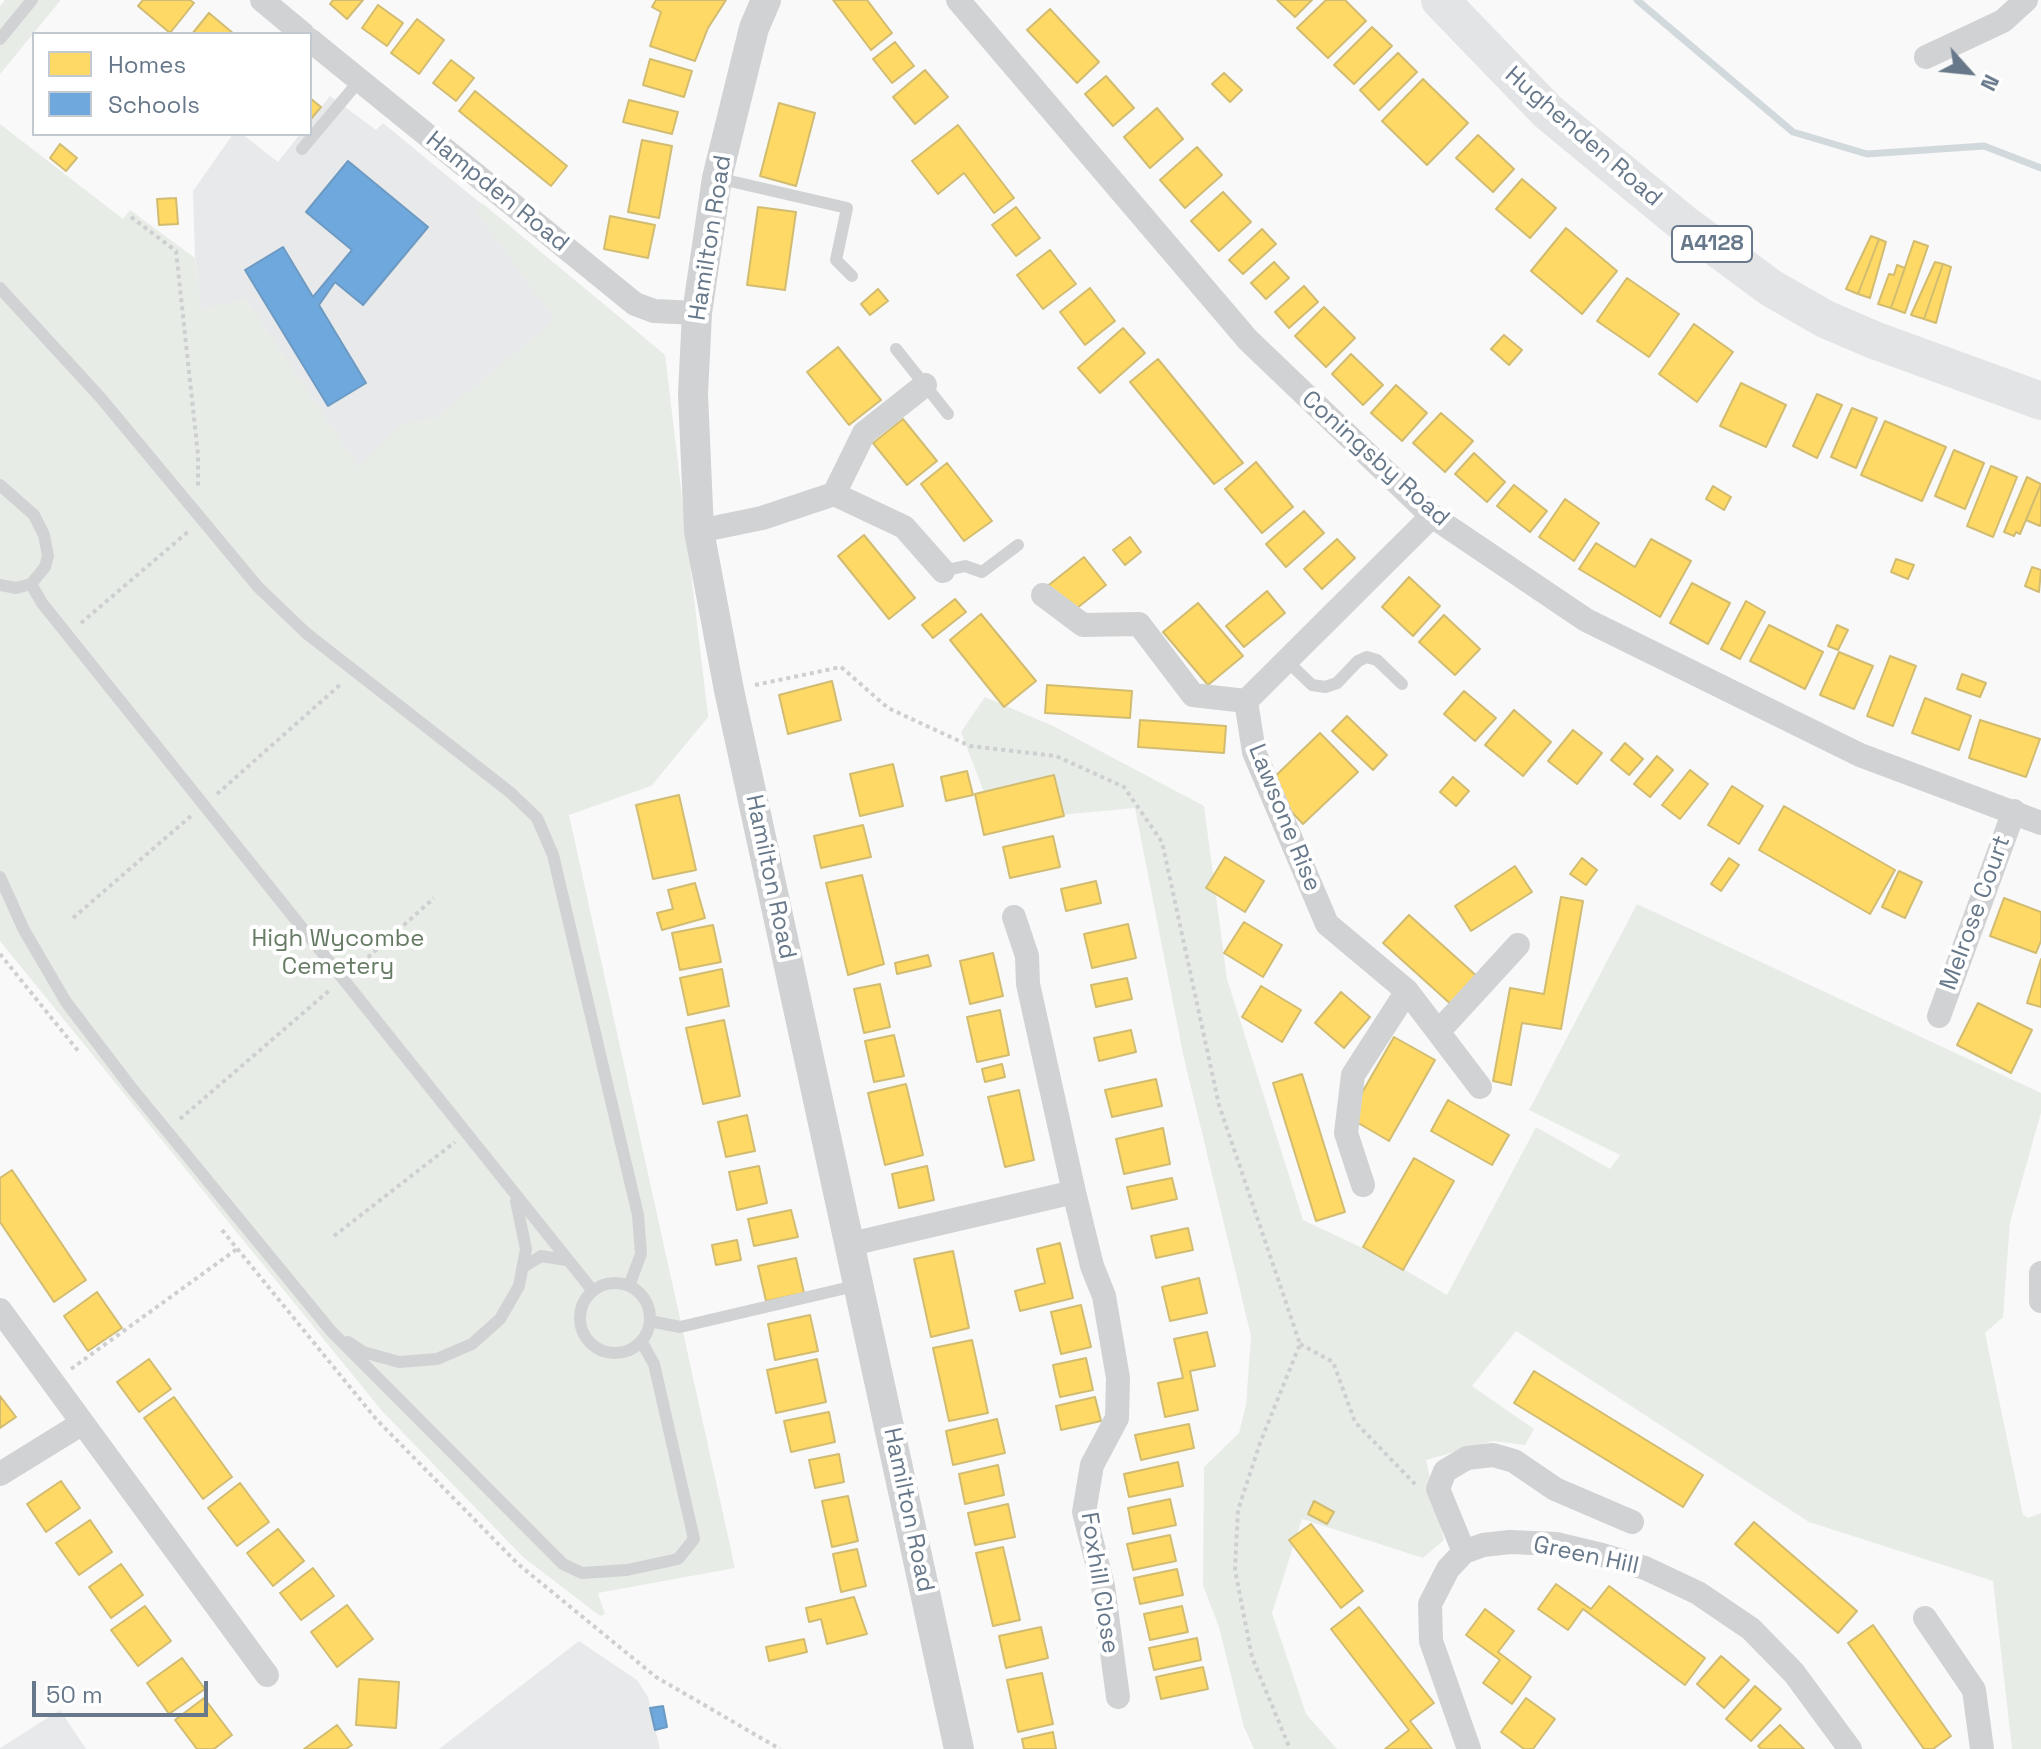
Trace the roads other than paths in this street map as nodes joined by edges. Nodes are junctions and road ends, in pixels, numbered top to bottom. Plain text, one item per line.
1 (32, 0) edge
2 (262, 0) edge
3 (766, 0) edge
4 (958, 0) edge
5 (1440, 0) edge
6 (2026, 0) edge
7 (301, 32) edge
8 (0, 39) edge
9 (312, 42) edge
10 (1926, 57) dead end
11 (359, 81) junction
12 (302, 149) dead end
13 (717, 178) junction
14 (852, 276) dead end
15 (0, 288) edge
16 (697, 313) junction
17 (896, 349) dead end
18 (925, 385) junction
19 (2041, 401) edge
20 (948, 414) dead end
21 (0, 485) edge
22 (834, 494) junction
23 (1432, 516) junction
24 (699, 531) junction
25 (1018, 545) dead end
26 (943, 571) joint
27 (31, 584) junction
28 (0, 585) edge
29 (1043, 595) dead end
30 (1287, 661) junction
31 (1402, 684) dead end
32 (1246, 701) junction
33 (2014, 811) junction
34 (2041, 823) edge
35 (0, 877) edge
36 (1014, 917) dead end
37 (1518, 945) dead end
38 (1407, 991) junction
39 (1939, 1016) dead end
40 (1439, 1031) junction
41 (1480, 1087) dead end
42 (507, 1184) junction
43 (1363, 1185) dead end
44 (1074, 1192) junction
45 (851, 1244) junction
46 (571, 1263) junction
47 (522, 1268) junction
48 (2041, 1273) edge
49 (859, 1285) junction
50 (629, 1286) junction
51 (593, 1291) junction
52 (2041, 1301) edge
53 (0, 1310) edge
54 (650, 1321) junction
55 (331, 1331) junction
56 (641, 1341) junction
57 (395, 1360) junction
58 (383, 1386) junction
59 (81, 1424) junction
60 (0, 1474) edge
61 (1632, 1522) dead end
62 (1464, 1552) junction
63 (1925, 1618) dead end
64 (267, 1675) dead end
65 (1118, 1697) dead end
66 (959, 1749) edge
67 (1469, 1749) edge
68 (1850, 1749) edge
69 (1982, 1749) edge

1 - 8 lane
2 - 7 street
3 - 13 street, Hamilton Road
4 - 23 street, Coningsby Road
5 - 19 main road, Hughenden Road / A4128
6 - 10 street
9 - 11 street, Hampden Road
11 - 12 lane
11 - 16 street, Hampden Road
13 - 14 lane
13 - 16 street, Hamilton Road
15 - 50 lane
16 - 24 street, Hamilton Road
17 - 18 lane
18 - 20 lane
18 - 22 street
21 - 27 lane
22 - 24 street
22 - 26 street
23 - 30 street
23 - 33 street, Coningsby Road
24 - 45 street, Hamilton Road
25 - 26 lane
27 - 28 lane
27 - 42 lane
29 - 32 street
30 - 31 lane
30 - 32 street
32 - 38 street, Lawsone Rise
33 - 34 street, Coningsby Road
33 - 39 street, Melrose Court
35 - 55 lane
36 - 44 street, Foxhill Close
37 - 40 street
38 - 40 street, Lawsone Rise
38 - 43 street
40 - 41 street, Lawsone Rise
42 - 46 lane
42 - 47 lane
44 - 45 street
44 - 65 street, Foxhill Close
45 - 49 street, Hamilton Road
46 - 47 lane
46 - 51 lane
47 - 57 lane
48 - 52 street
49 - 54 lane
49 - 66 street, Hamilton Road
50 - 51 lane
50 - 54 lane
51 - 56 lane
53 - 59 street
54 - 56 lane
55 - 57 lane
55 - 58 lane
56 - 58 lane
57 - 58 lane
59 - 60 street
59 - 64 street
61 - 62 street
62 - 67 street
62 - 68 street, Green Hill
63 - 69 street

